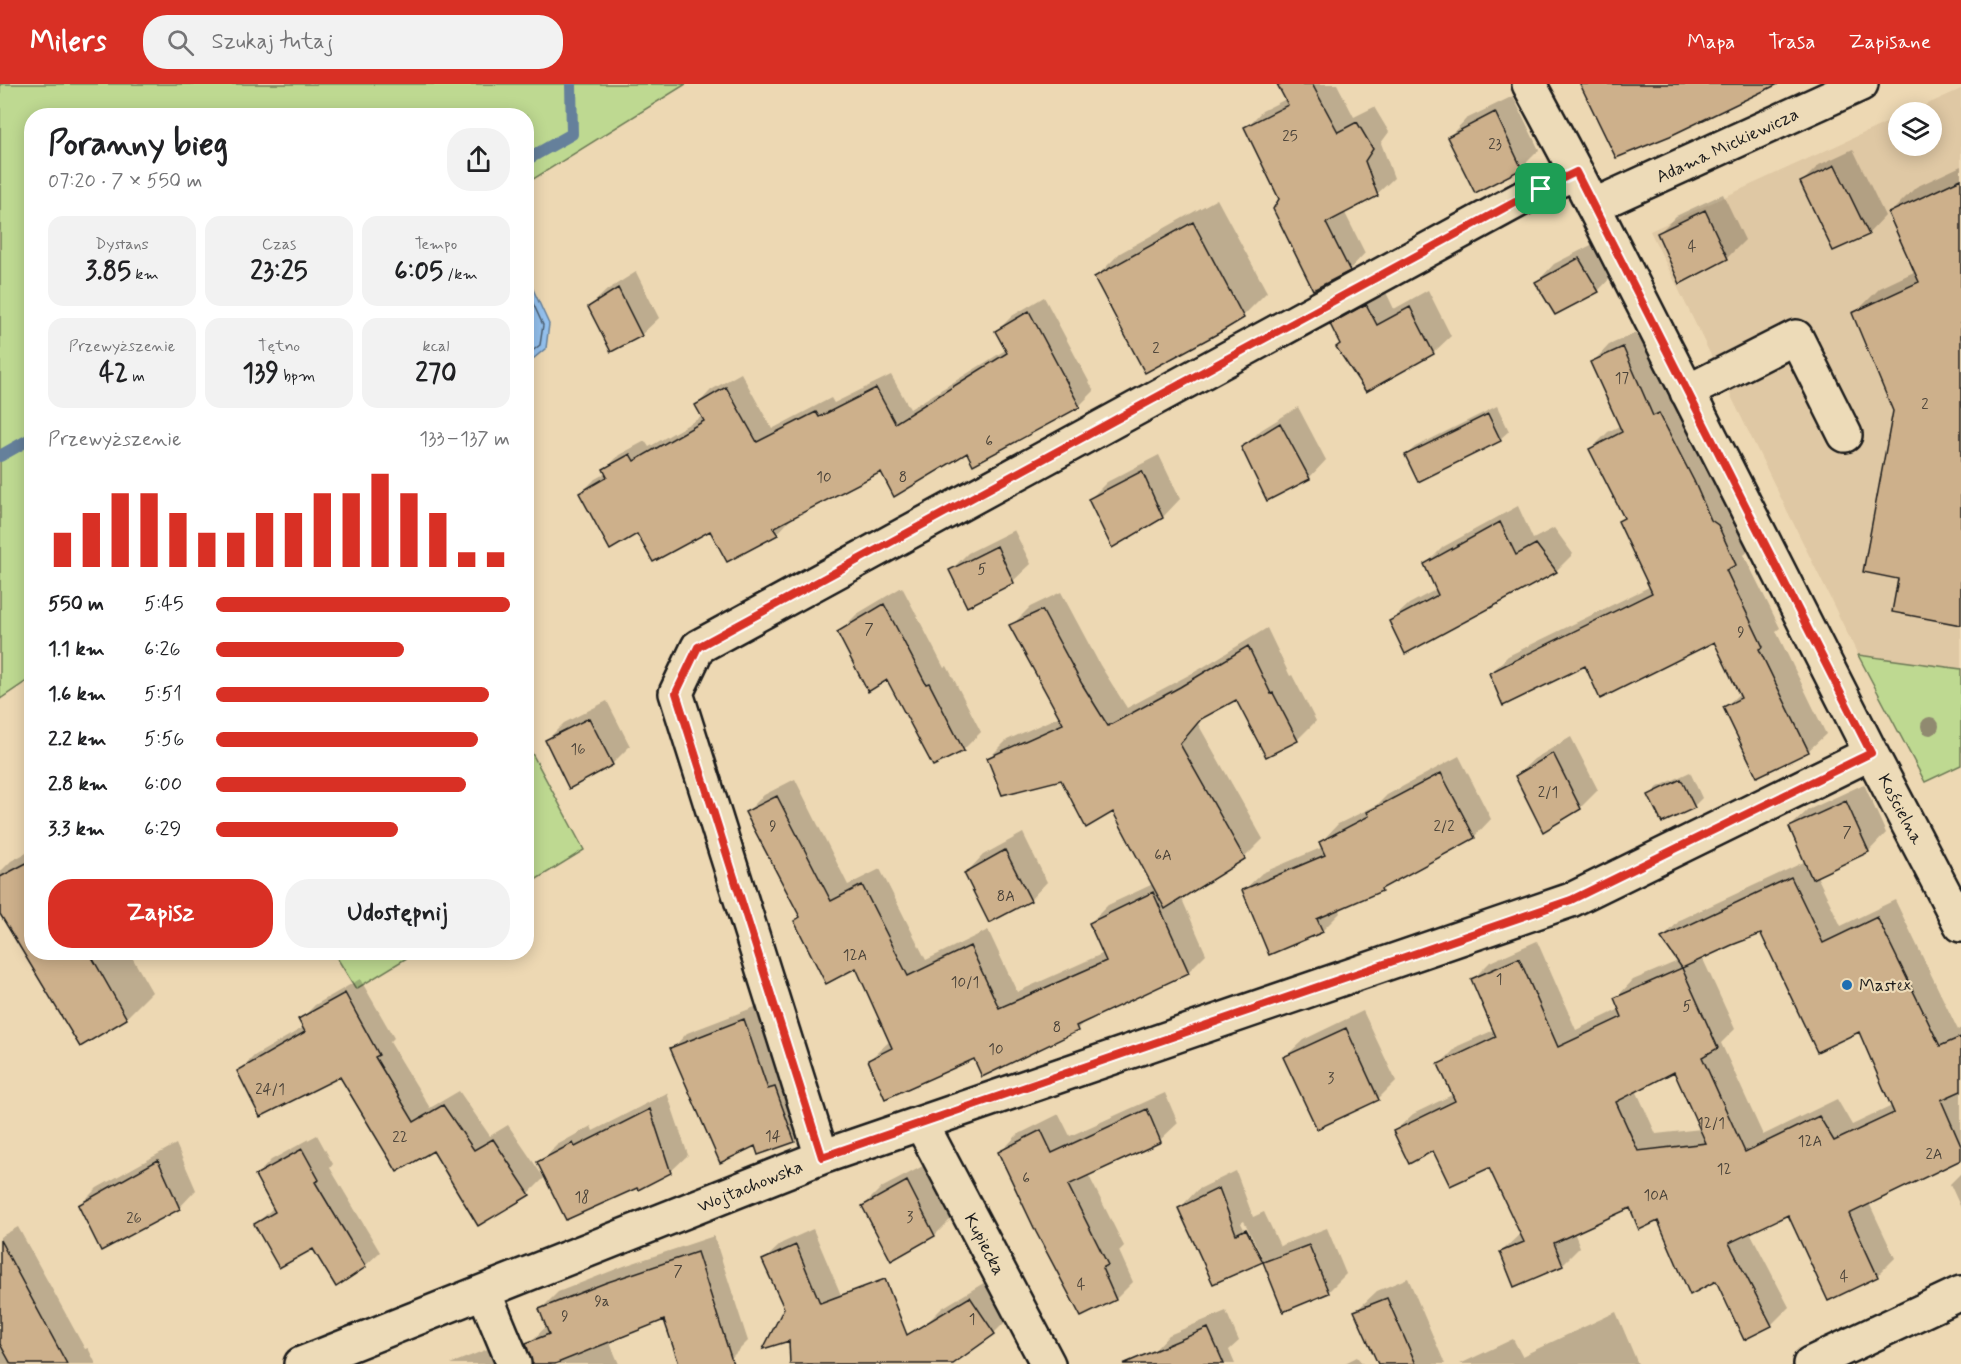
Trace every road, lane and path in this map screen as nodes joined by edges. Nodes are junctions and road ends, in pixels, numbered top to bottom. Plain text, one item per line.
1 (1529, 84) edge
2 (1861, 84) edge
3 (1576, 172) junction
4 (1593, 206) junction
5 (1687, 392) junction
6 (1845, 435) dead end
7 (1871, 753) junction
8 (1961, 925) edge
9 (921, 1124) junction
10 (822, 1157) junction
11 (484, 1292) junction
12 (1961, 1293) edge
13 (301, 1364) edge
14 (514, 1364) edge
15 (1048, 1364) edge
16 (1810, 1364) edge

1 - 3 street, Kościelna
2 - 4 street, Adama Mickiewicza
3 - 4 street, Kościelna
3 - 10 street
4 - 5 street, Kościelna
5 - 6 street
5 - 7 street, Kościelna
7 - 8 street, Kościelna
7 - 9 street, Wojtachowska
9 - 10 street, Wojtachowska
9 - 15 street, Kupiecka
10 - 11 street, Wojtachowska
11 - 13 street, Wojtachowska
11 - 14 street
12 - 16 street

